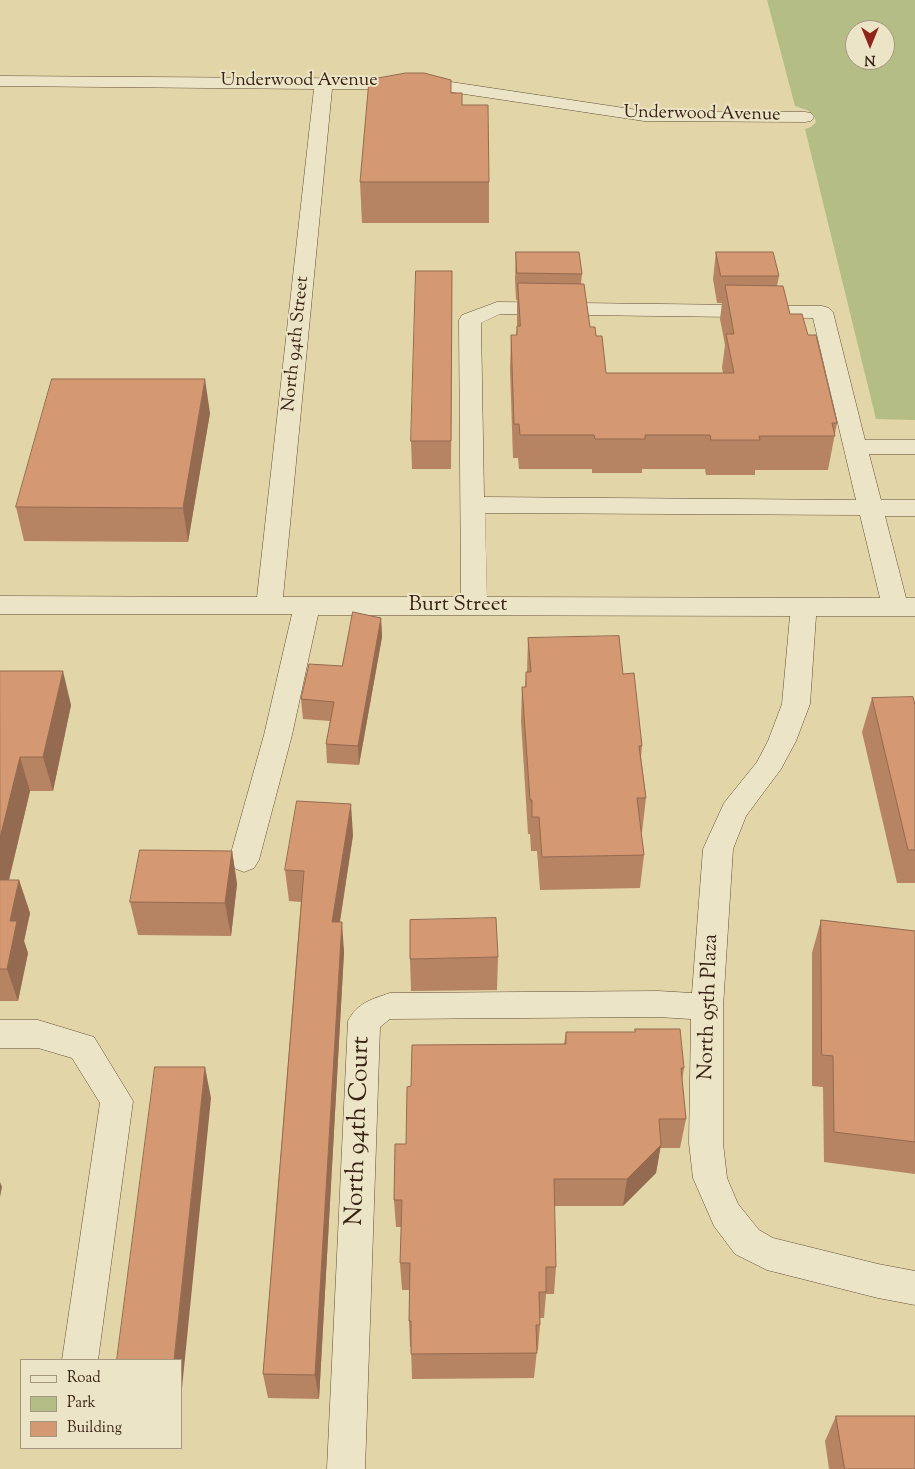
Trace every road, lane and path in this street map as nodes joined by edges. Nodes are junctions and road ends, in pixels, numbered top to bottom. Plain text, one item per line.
1 (0, 81) edge
2 (324, 82) junction
3 (805, 117) dead end
4 (855, 447) junction
5 (915, 447) edge
6 (473, 505) junction
7 (870, 508) junction
8 (915, 508) edge
9 (0, 605) edge
10 (268, 606) junction
11 (307, 606) junction
12 (474, 606) junction
13 (804, 607) junction
14 (905, 607) edge
15 (244, 860) dead end
16 (707, 1007) junction
17 (0, 1034) edge
18 (915, 1288) edge
19 (80, 1359) edge
20 (346, 1469) edge

1 - 2 street, Underwood Avenue
2 - 3 street, Underwood Avenue
2 - 10 street, North 94th Street
4 - 5 street
4 - 6 street
4 - 7 street
6 - 7 street
6 - 12 street
7 - 8 street
7 - 14 street
9 - 10 street, Burt Street
10 - 11 street, Burt Street
11 - 12 street, Burt Street
11 - 15 street
12 - 13 street, Burt Street
13 - 14 street, Burt Street
13 - 16 street, North 95th Plaza
16 - 18 street, North 95th Plaza
16 - 20 street, North 94th Court
17 - 19 street

